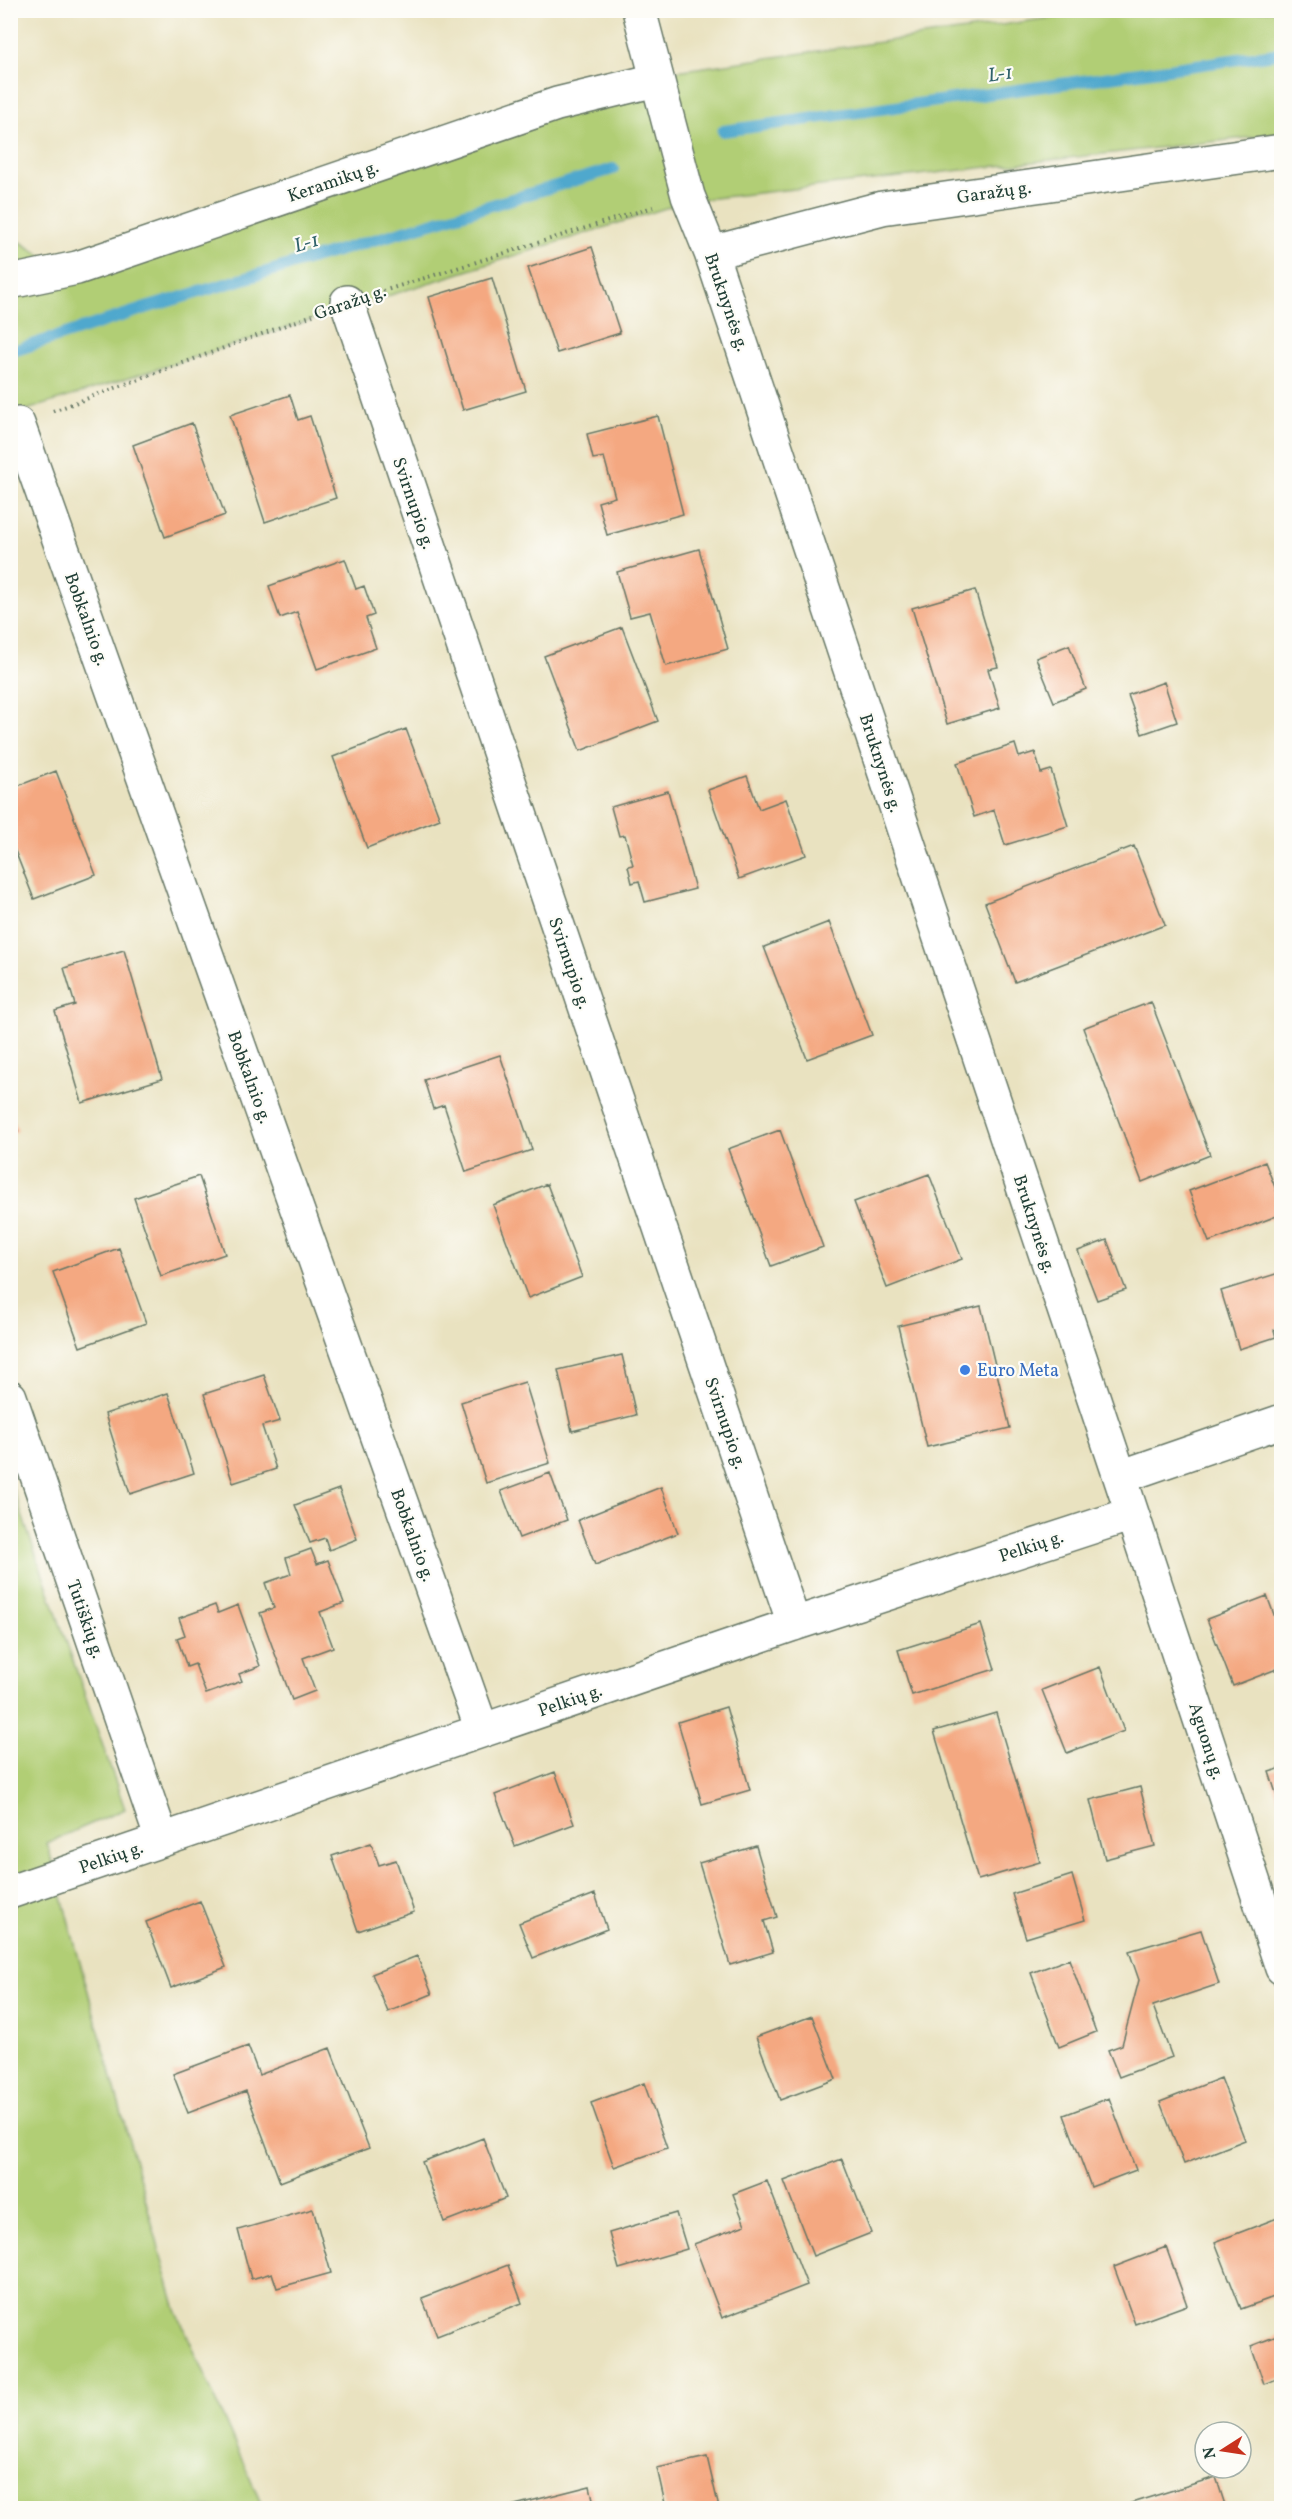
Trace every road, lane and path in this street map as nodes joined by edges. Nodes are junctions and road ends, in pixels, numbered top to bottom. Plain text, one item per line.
1 (639, 10) edge
2 (656, 80) junction
3 (1281, 151) edge
4 (688, 196) junction
5 (711, 253) junction
6 (10, 282) edge
7 (347, 302) junction
8 (18, 424) joint
9 (10, 1397) edge
10 (1281, 1421) edge
11 (1120, 1477) junction
12 (1132, 1514) junction
13 (794, 1624) junction
14 (482, 1730) junction
15 (162, 1840) junction
16 (10, 1892) edge
17 (1281, 1968) edge

1 - 2 street, Bruknynės g.
2 - 4 street, Bruknynės g.
2 - 6 street, Keramikų g.
3 - 5 street, Garažų g.
4 - 5 street, Bruknynės g.
4 - 7 path, Garažų g.
5 - 11 street, Bruknynės g.
7 - 8 path, Garažų g.
7 - 13 street, Svirnupio g.
8 - 14 street, Bobkalnio g.
9 - 15 street, Tutiškių g.
10 - 11 street
11 - 12 street, Bruknynės g.
12 - 13 street, Pelkių g.
12 - 17 street, Aguonų g.
13 - 14 street, Pelkių g.
14 - 15 street, Pelkių g.
15 - 16 street, Pelkių g.

